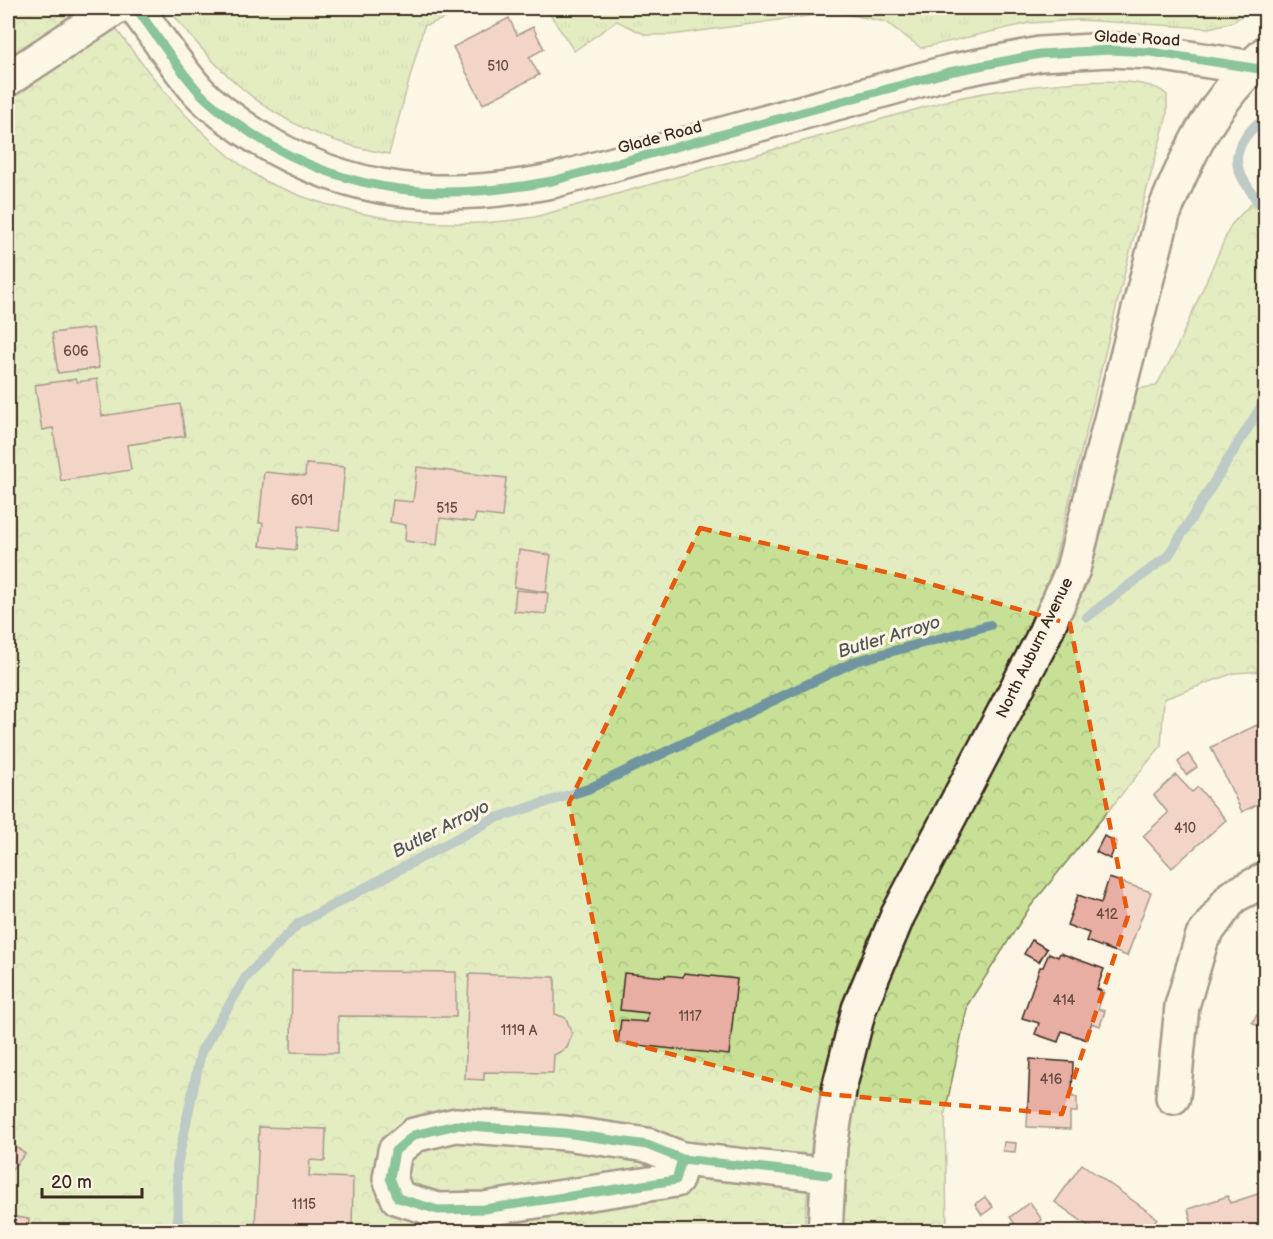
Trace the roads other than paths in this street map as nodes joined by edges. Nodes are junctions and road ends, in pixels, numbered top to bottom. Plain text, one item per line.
1 (115, 8) edge
2 (136, 8) edge
3 (1261, 63) edge
4 (8, 79) edge
5 (1266, 879) edge
6 (1173, 1097) dead end
7 (682, 1159) junction
8 (828, 1175) junction
9 (825, 1232) edge

1 - 4 street
2 - 3 street, Glade Road
3 - 8 street, North Auburn Avenue
5 - 6 street
7 - 7 street
7 - 8 street
8 - 9 street, North Auburn Avenue

